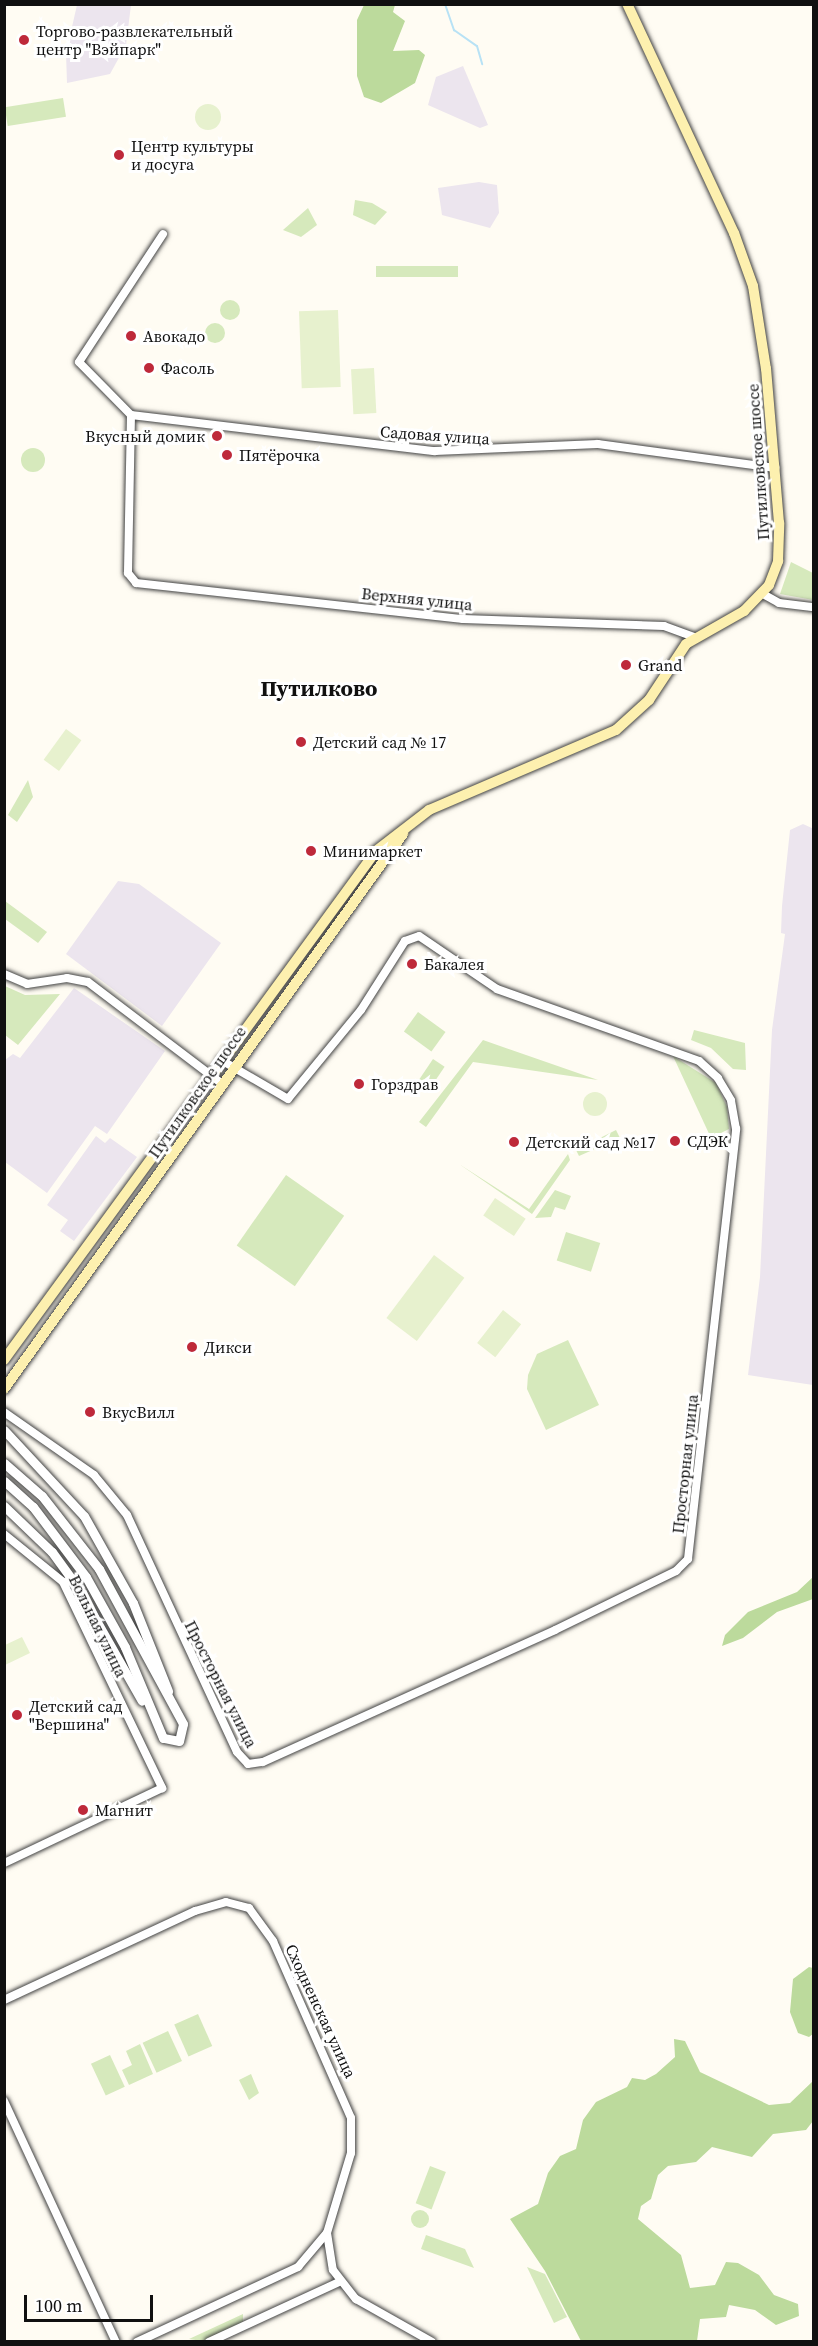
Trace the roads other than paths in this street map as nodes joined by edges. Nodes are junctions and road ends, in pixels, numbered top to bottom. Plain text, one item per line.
1 (627, 4) edge
2 (163, 234) dead end
3 (131, 415) junction
4 (774, 468) junction
5 (764, 594) junction
6 (813, 607) edge
7 (694, 637) junction
8 (419, 816) junction
9 (4, 974) edge
10 (221, 1060) junction
11 (232, 1068) junction
12 (210, 1075) junction
13 (221, 1083) junction
14 (4, 1360) edge
15 (4, 1389) edge
16 (4, 1412) edge
17 (4, 1430) edge
18 (4, 1435) edge
19 (14, 1440) junction
20 (4, 1463) edge
21 (4, 1481) edge
22 (4, 1506) edge
23 (4, 1534) edge
24 (179, 1718) junction
25 (161, 1734) junction
26 (4, 1863) edge
27 (4, 2000) edge
28 (4, 2101) edge
29 (327, 2233) junction
30 (339, 2282) junction
31 (116, 2342) edge
32 (137, 2342) edge
33 (209, 2342) edge
34 (432, 2342) edge

1 - 4 main road, Путилковское шоссе
2 - 3 street
3 - 4 street, Садовая улица
3 - 7 street, Верхняя улица
4 - 5 main road, Путилковское шоссе
5 - 6 street
5 - 7 main road, Путилковское шоссе
7 - 8 main road, Путилковское шоссе
8 - 10 main road, Путилковское шоссе
8 - 11 main road, Путилковское шоссе
9 - 12 street
10 - 11 street, Просторная улица
10 - 12 main road, Путилковское шоссе
11 - 13 main road, Путилковское шоссе
11 - 16 street, Просторная улица
12 - 13 street
12 - 14 main road, Путилковское шоссе
13 - 15 main road, Путилковское шоссе
17 - 19 street
18 - 19 street
19 - 24 street
20 - 24 street
21 - 25 street
22 - 25 street
23 - 26 street, Вольная улица
24 - 25 street
27 - 29 street, Сходненская улица
28 - 31 street
29 - 30 street, Сходненская улица
29 - 32 street
30 - 33 street
30 - 34 street, Сходненская улица

